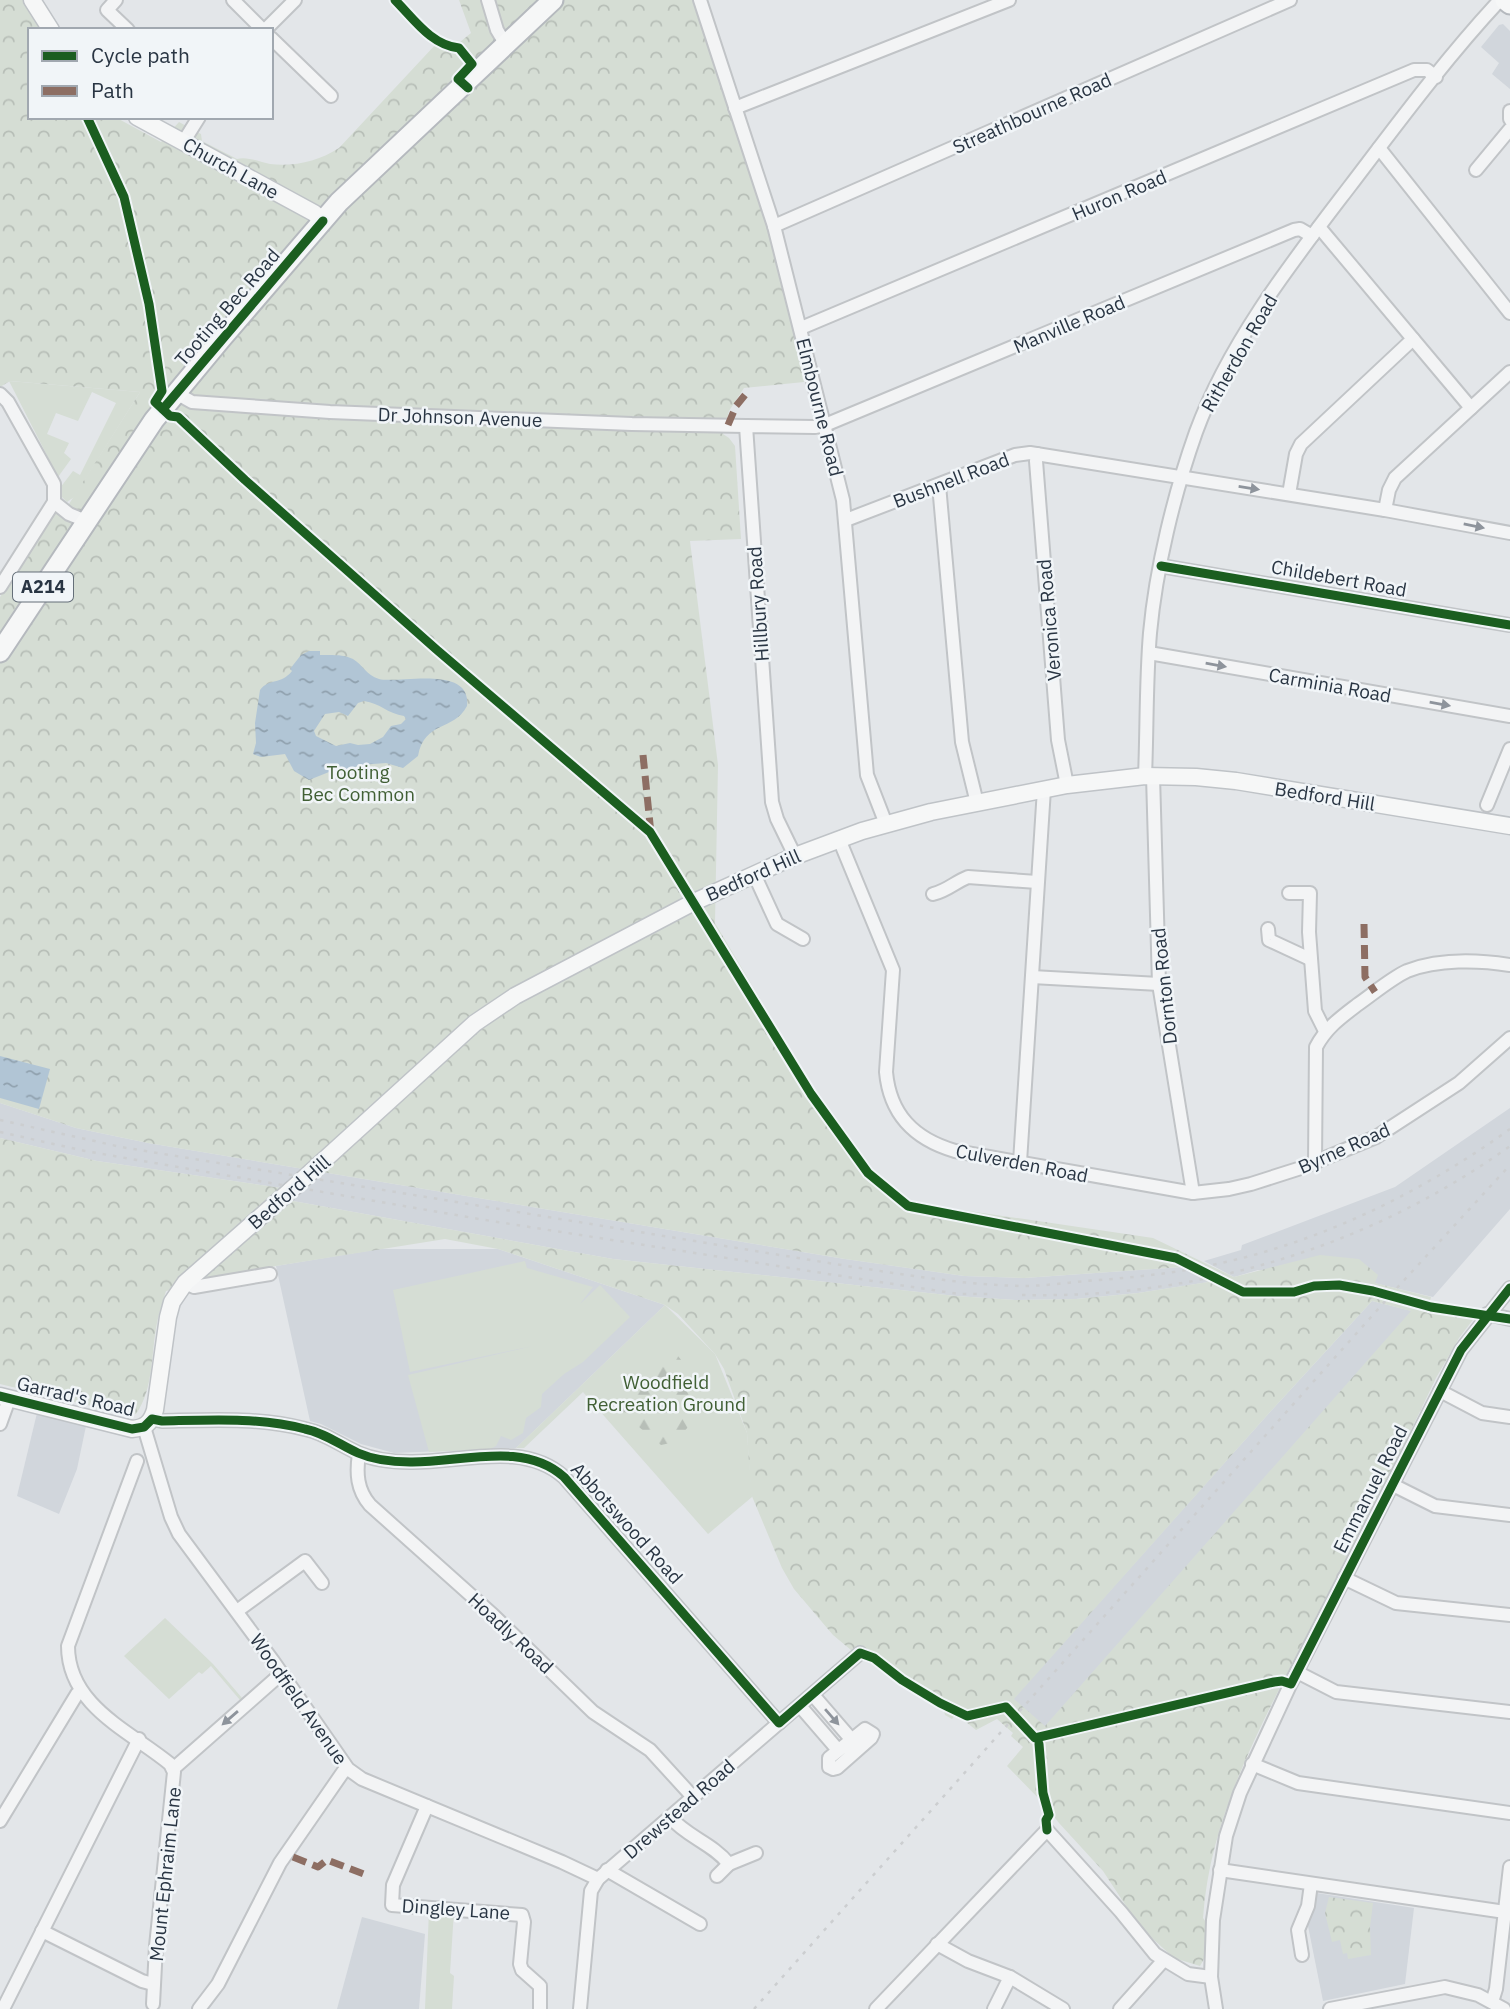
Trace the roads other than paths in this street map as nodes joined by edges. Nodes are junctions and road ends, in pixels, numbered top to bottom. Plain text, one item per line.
1 (32, 0) edge
2 (116, 0) edge
3 (233, 0) edge
4 (295, 0) edge
5 (488, 0) edge
6 (554, 0) edge
7 (700, 0) edge
8 (1009, 0) edge
9 (1290, 0) edge
10 (1500, 0) edge
11 (1505, 0) edge
12 (1510, 4) edge
13 (50, 28) edge
14 (126, 28) edge
15 (262, 28) edge
16 (266, 28) edge
17 (273, 40) edge
18 (506, 45) junction
19 (1436, 77) junction
20 (331, 96) dead end
21 (735, 107) junction
22 (1510, 111) edge
23 (141, 119) edge
24 (198, 119) edge
25 (1510, 119) edge
26 (1510, 129) edge
27 (184, 141) junction
28 (1379, 148) junction
29 (1476, 170) dead end
30 (323, 221) junction
31 (775, 226) junction
32 (1315, 232) junction
33 (1510, 313) edge
34 (801, 328) junction
35 (1413, 340) junction
36 (1510, 372) edge
37 (176, 393) junction
38 (0, 394) edge
39 (1471, 408) junction
40 (825, 425) junction
41 (746, 426) junction
42 (1037, 454) junction
43 (1182, 478) junction
44 (939, 485) junction
45 (1289, 494) junction
46 (54, 502) junction
47 (1385, 510) junction
48 (846, 520) junction
49 (86, 521) junction
50 (1510, 533) edge
51 (1161, 566) junction
52 (5, 568) edge
53 (0, 587) edge
54 (1510, 625) edge
55 (0, 652) edge
56 (1149, 653) junction
57 (1510, 716) edge
58 (1510, 749) edge
59 (1149, 776) junction
60 (1067, 785) junction
61 (1044, 789) junction
62 (977, 803) junction
63 (1487, 805) dead end
64 (886, 824) junction
65 (1510, 826) edge
66 (839, 839) junction
67 (795, 856) junction
68 (754, 874) junction
69 (1037, 882) junction
70 (1289, 893) dead end
71 (933, 894) dead end
72 (1268, 929) dead end
73 (803, 939) dead end
74 (1310, 959) junction
75 (1510, 965) edge
76 (1032, 977) junction
77 (1159, 984) junction
78 (1325, 1031) junction
79 (1510, 1038) edge
80 (1020, 1162) junction
81 (1315, 1162) junction
82 (1194, 1194) junction
83 (270, 1274) dead end
84 (185, 1283) junction
85 (1510, 1288) edge
86 (1487, 1314) junction
87 (1510, 1319) edge
88 (1440, 1391) junction
89 (5, 1398) edge
90 (1510, 1417) edge
91 (148, 1423) junction
92 (0, 1424) edge
93 (359, 1454) junction
94 (137, 1461) dead end
95 (1393, 1485) junction
96 (1510, 1515) edge
97 (1344, 1578) junction
98 (322, 1583) dead end
99 (237, 1611) junction
100 (1510, 1615) edge
101 (860, 1653) dead end
102 (1297, 1672) junction
103 (282, 1674) junction
104 (81, 1691) junction
105 (813, 1695) junction
106 (800, 1706) junction
107 (1510, 1712) edge
108 (779, 1723) junction
109 (139, 1739) junction
110 (851, 1739) junction
111 (838, 1749) junction
112 (1252, 1764) junction
113 (173, 1769) junction
114 (348, 1769) junction
115 (692, 1797) junction
116 (427, 1806) junction
117 (1510, 1813) edge
118 (670, 1817) junction
119 (0, 1821) edge
120 (756, 1853) dead end
121 (729, 1864) junction
122 (1510, 1867) edge
123 (1220, 1870) junction
124 (602, 1875) junction
125 (717, 1876) dead end
126 (1311, 1884) junction
127 (1505, 1912) junction
128 (701, 1924) dead end
129 (42, 1931) junction
130 (937, 1944) junction
131 (1303, 1955) dead end
132 (1163, 1961) junction
133 (1010, 1976) junction
134 (1211, 1978) junction
135 (153, 1984) junction
136 (1498, 2005) edge
137 (8, 2007) edge
138 (153, 2007) edge
139 (199, 2009) edge
140 (540, 2009) edge
141 (580, 2009) edge
142 (876, 2009) edge
143 (994, 2009) edge
144 (1063, 2009) edge
145 (1120, 2009) edge
146 (1216, 2009) edge
147 (1330, 2009) edge

1 - 13 main road
2 - 14 street
3 - 15 street
4 - 16 street
5 - 18 street
6 - 18 highway, Tooting Bec Road / A214
7 - 21 street, Elmbourne Road
8 - 21 street
9 - 31 street, Streathbourne Road
10 - 19 street, Ritherdon Road
11 - 12 highway
17 - 20 street
18 - 30 highway, Tooting Bec Road / A214
19 - 28 street, Ritherdon Road
19 - 34 street, Huron Road
21 - 31 street, Elmbourne Road
22 - 25 street
23 - 27 main road, Church Lane
24 - 27 street
26 - 29 street
27 - 30 main road, Church Lane
28 - 32 street, Ritherdon Road
28 - 33 street
30 - 37 highway, Tooting Bec Road / A214
31 - 34 street, Elmbourne Road
32 - 35 street
32 - 40 street, Manville Road
32 - 43 street, Ritherdon Road
34 - 40 street, Elmbourne Road
35 - 39 street
35 - 45 street
36 - 39 street
37 - 41 street, Dr Johnson Avenue
37 - 49 highway, Tooting Bec Road / A214
38 - 46 street
39 - 47 street
40 - 41 street
40 - 48 street, Elmbourne Road
41 - 67 street, Hillbury Road
42 - 43 street, Bushnell Road
42 - 44 street, Bushnell Road
42 - 60 street, Veronica Road
43 -> 45 street, Bushnell Road
43 - 51 street, Ritherdon Road
44 - 48 street, Bushnell Road
44 - 62 street
45 - 47 street, Bushnell Road
46 - 49 street
46 - 52 street
47 -> 50 street, Bushnell Road
48 - 64 street, Elmbourne Road
49 - 55 highway, Tooting Bec Road / A214
51 - 54 street, Childebert Road
51 - 56 street, Ritherdon Road
52 - 53 street
56 -> 57 street, Carminia Road
56 - 59 street, Ritherdon Road
58 - 63 street
59 - 60 main road, Bedford Hill
59 - 65 main road, Bedford Hill
59 - 77 street, Dornton Road
60 - 61 main road, Bedford Hill
61 - 62 main road, Bedford Hill
61 - 69 street
62 - 64 main road, Bedford Hill
64 - 66 main road, Bedford Hill
66 - 67 main road, Bedford Hill
66 - 80 street, Culverden Road
67 - 68 main road, Bedford Hill
68 - 73 street
68 - 84 main road, Bedford Hill, bridge
69 - 71 street
69 - 76 street
70 - 74 street
72 - 74 street
74 - 78 street
75 - 78 street
76 - 77 street
76 - 80 street
77 - 82 street, Dornton Road
78 - 81 street
79 - 81 street, Byrne Road
80 - 82 street, Culverden Road
81 - 82 street, Byrne Road
83 - 84 street
84 - 91 main road, Bedford Hill
85 - 86 street, Emmanuel Road
86 - 87 street
86 - 88 street, Emmanuel Road
88 - 90 street
88 - 95 street, Emmanuel Road
89 - 91 main road, Garrad's Road
89 - 92 street
91 - 93 street, Abbotswood Road
91 - 99 street, Woodfield Avenue
93 - 108 street, Abbotswood Road
93 - 115 street, Hoadly Road
94 - 104 street, Mount Ephraim Lane
95 - 96 street
95 - 97 street, Emmanuel Road
97 - 100 street
97 - 102 street, Emmanuel Road
98 - 99 street
99 - 103 street, Woodfield Avenue
101 - 105 street, Drewstead Road
102 - 107 street
102 - 112 street, Emmanuel Road
103 -> 113 street
103 - 114 street, Woodfield Avenue
104 - 109 street, Mount Ephraim Lane
104 - 119 street
105 - 106 street, Drewstead Road
105 -> 110 street
106 - 108 street, Drewstead Road
106 - 111 street
108 - 115 street, Drewstead Road
109 - 113 street, Mount Ephraim Lane
109 - 129 street
110 - 111 street
110 - 111 street
112 - 117 street
112 - 123 street, Emmanuel Road
113 - 135 street, Mount Ephraim Lane
114 - 116 street, Woodfield Avenue
114 - 139 street
115 - 118 street, Drewstead Road
116 - 124 street, Woodfield Avenue
116 - 140 street, Dingley Lane
118 - 121 street
118 - 124 street, Drewstead Road
120 - 121 street
121 - 125 street
122 - 127 street
123 - 126 street
123 - 134 street, Emmanuel Road
124 - 128 street, Woodfield Avenue
124 - 141 street
126 - 127 street
126 - 131 street
127 - 136 street
129 - 135 street
129 - 137 street
130 - 132 street
130 - 133 street
130 - 142 street
132 - 134 street
132 - 145 street
133 - 143 street
133 - 144 street
134 - 146 street, Emmanuel Road
135 - 138 street, Mount Ephraim Lane
136 - 147 street

